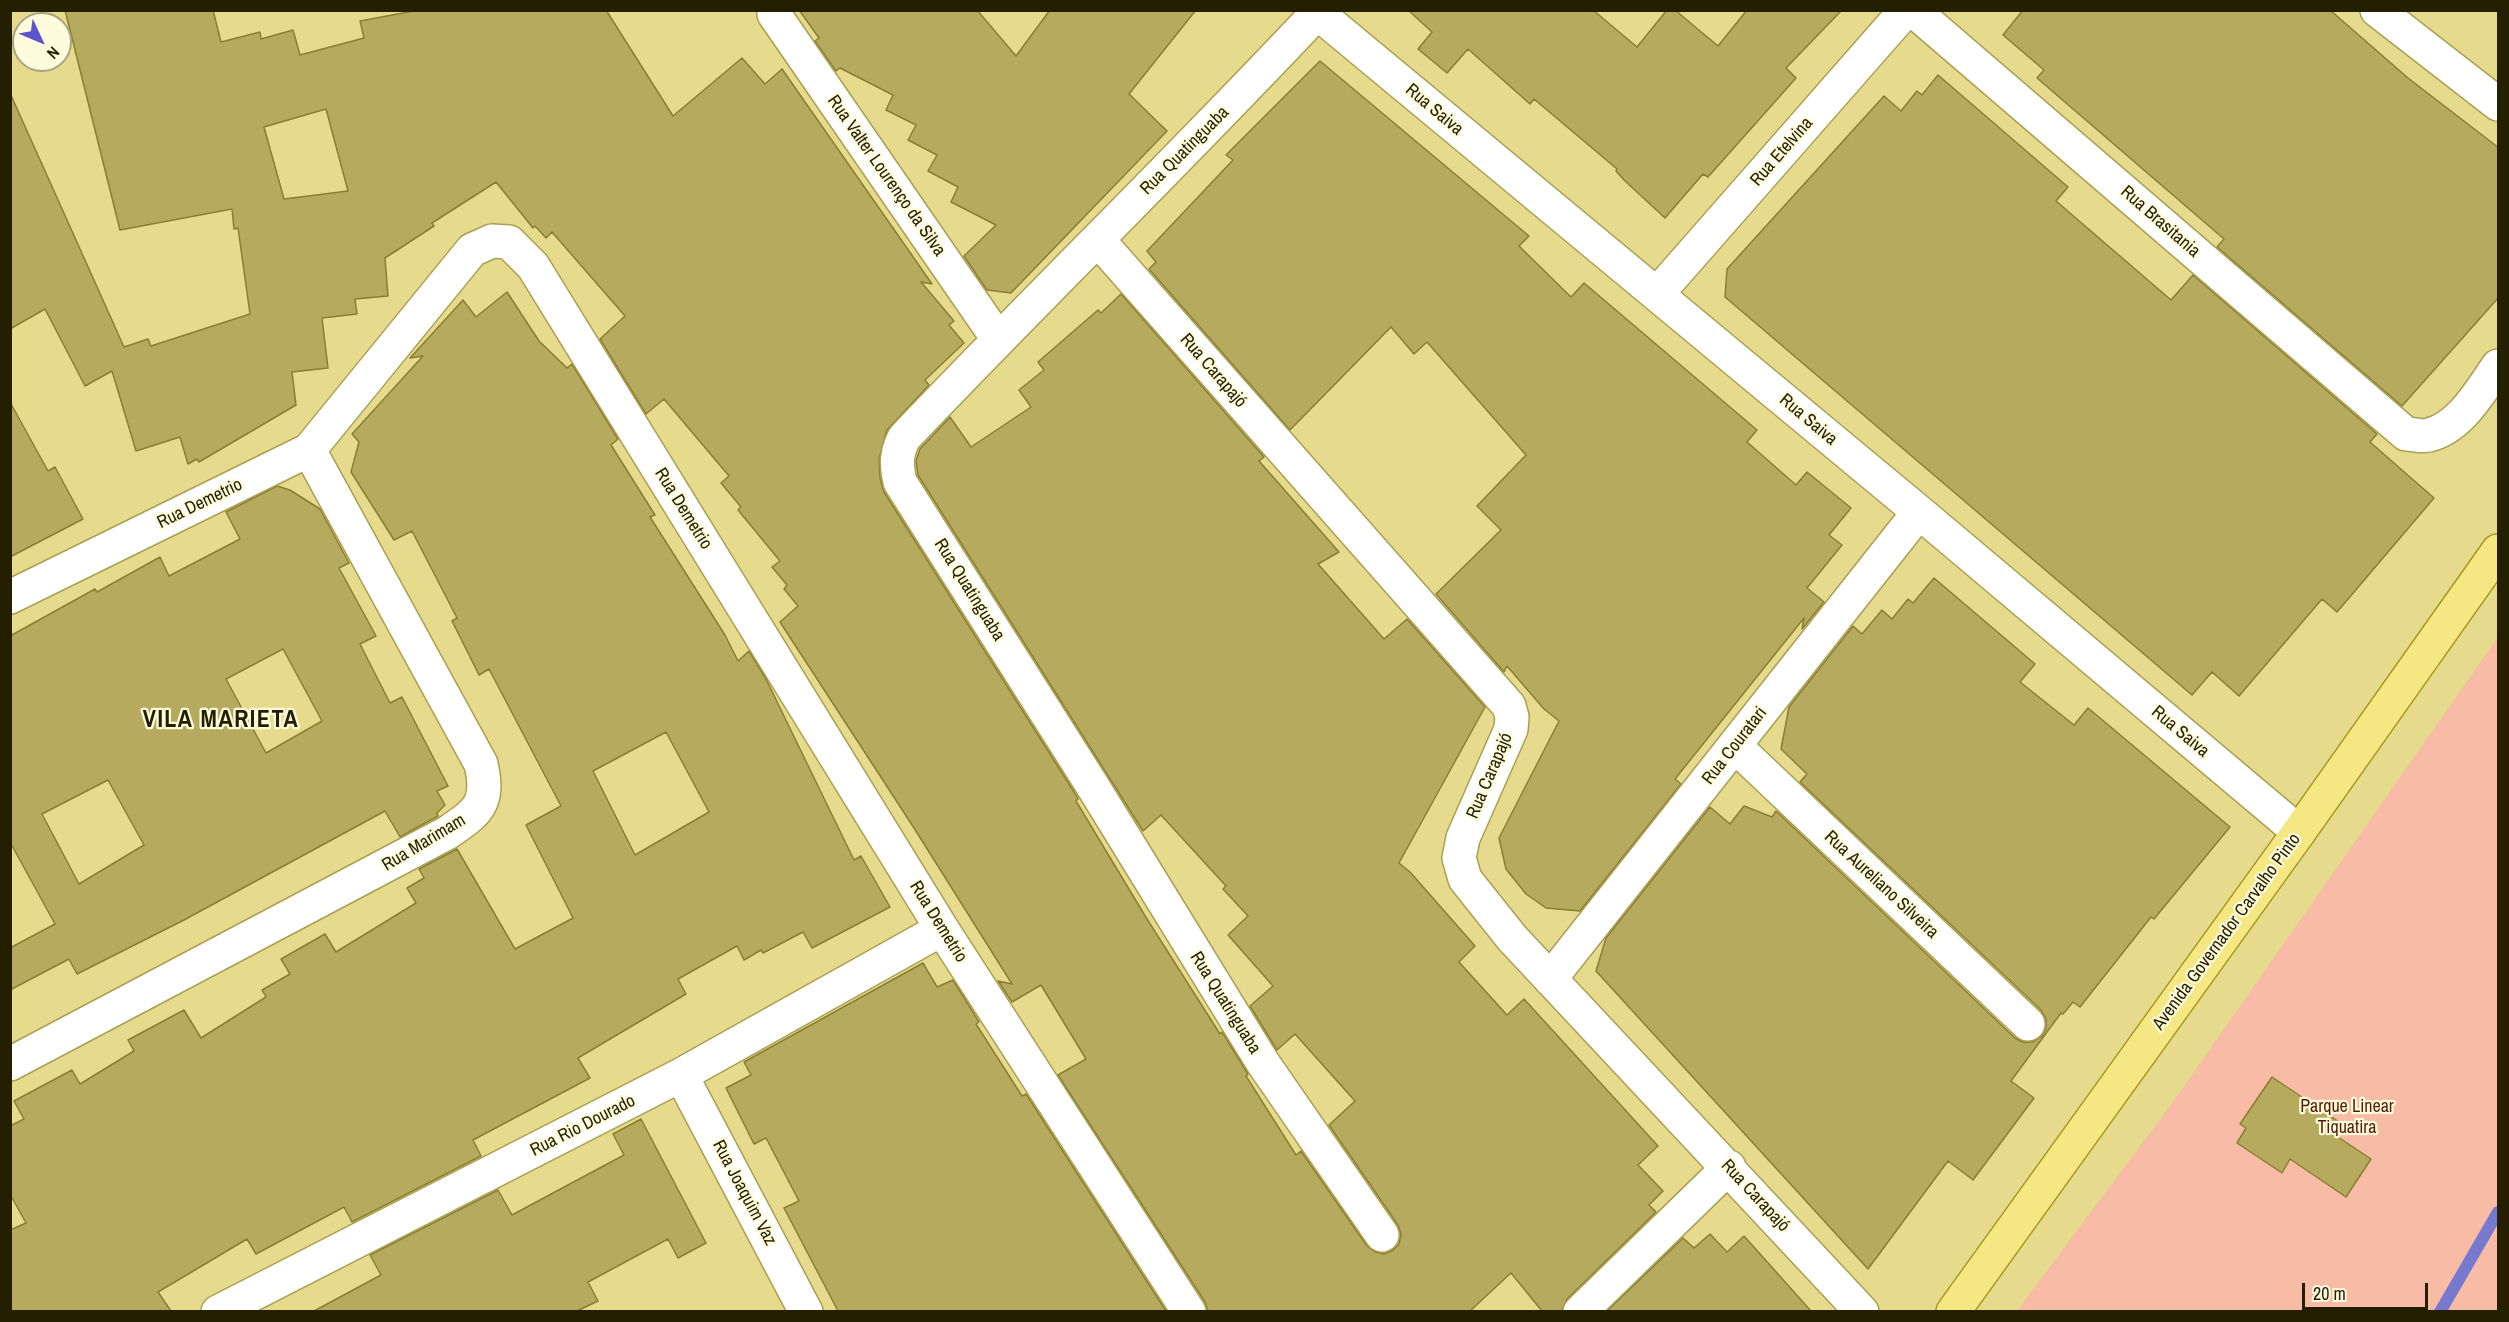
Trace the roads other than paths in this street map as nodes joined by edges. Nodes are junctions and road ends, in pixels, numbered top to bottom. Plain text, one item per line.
1 (1906, 10) edge
2 (1913, 10) edge
3 (2377, 10) edge
4 (1315, 12) edge
5 (774, 14) dead end
6 (2499, 104) edge
7 (1098, 240) junction
8 (1657, 294) junction
9 (998, 339) junction
10 (2499, 366) edge
11 (309, 450) junction
12 (1919, 512) junction
13 (2499, 551) edge
14 (10, 597) edge
15 (1735, 746) junction
16 (2299, 832) junction
17 (942, 929) junction
18 (1550, 979) junction
19 (2028, 1024) dead end
20 (10, 1064) edge
21 (681, 1075) junction
22 (1729, 1167) junction
23 (1382, 1235) dead end
24 (218, 1311) edge
25 (807, 1311) edge
26 (1189, 1311) edge
27 (1580, 1311) edge
28 (1862, 1311) edge
29 (1953, 1311) edge

1 - 8 street, Rua Etelvina
2 - 10 street, Rua Brasitania
3 - 6 street
4 - 7 street, Rua Quatinguaba
4 - 8 street, Rua Saiva
5 - 9 street, Rua Valter Lourenço da Silva
7 - 9 street, Rua Quatinguaba
7 - 18 street, Rua Carapajó
8 - 12 street, Rua Saiva
9 - 23 street, Rua Quatinguaba
11 - 14 street, Rua Demetrio
11 - 17 street, Rua Demetrio
11 - 20 street, Rua Marimam
12 - 15 street, Rua Couratari
12 - 16 street, Rua Saiva
13 - 16 main road, Avenida Governador Carvalho Pinto
15 - 18 street, Rua Couratari
15 - 19 street, Rua Aureliano Silveira
16 - 29 main road, Avenida Governador Carvalho Pinto
17 - 21 street, Rua Rio Dourado
17 - 26 street, Rua Demetrio
18 - 22 street, Rua Carapajó
21 - 24 street, Rua Rio Dourado
21 - 25 street, Rua Joaquim Vaz
22 - 27 street
22 - 28 street, Rua Carapajó

